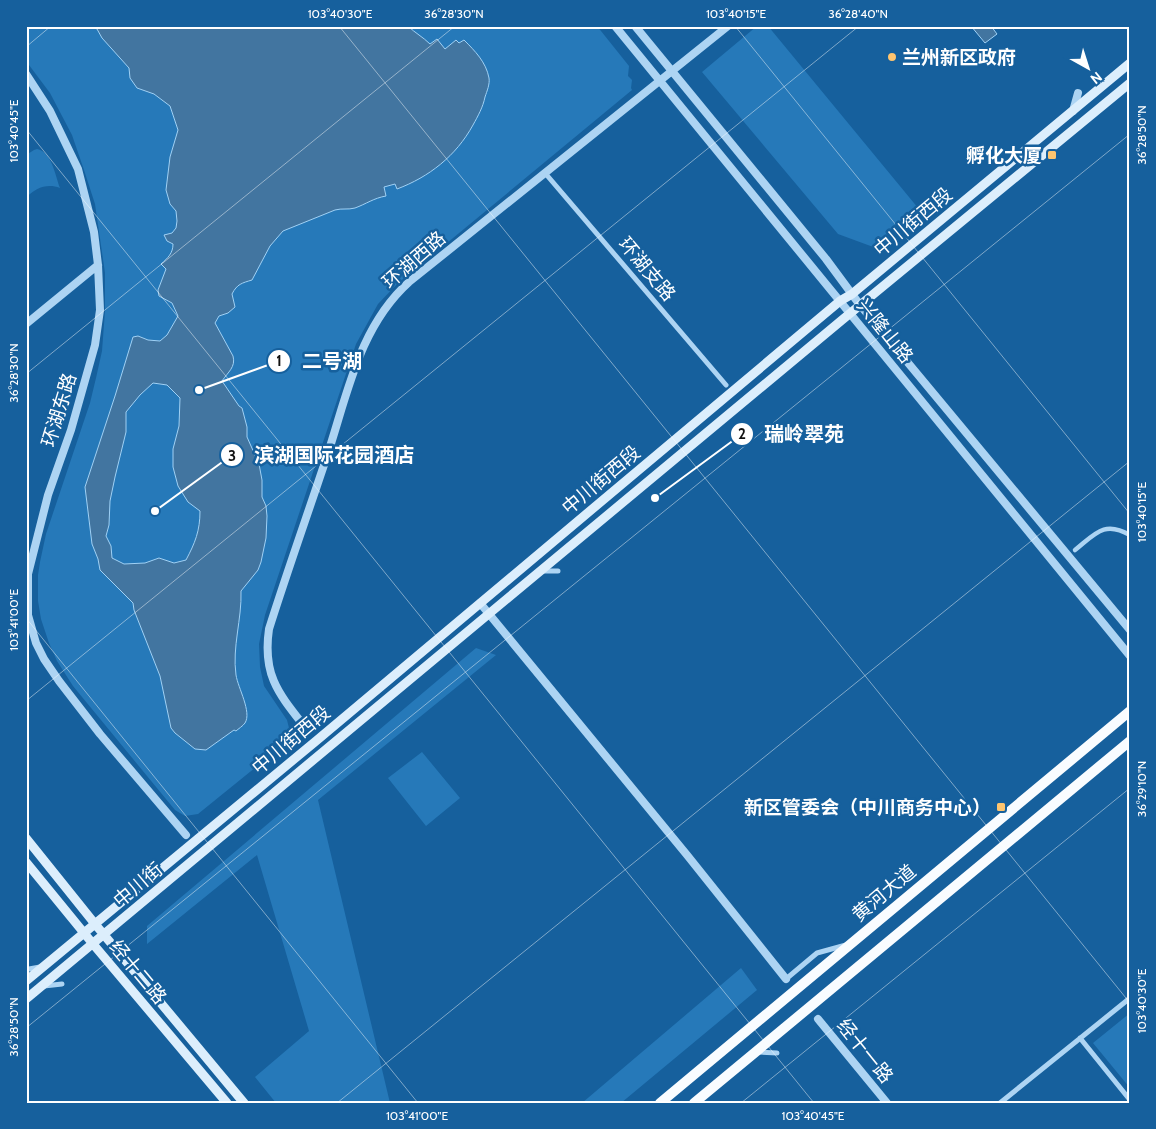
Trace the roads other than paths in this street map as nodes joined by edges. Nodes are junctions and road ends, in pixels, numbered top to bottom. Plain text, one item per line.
1 (615, 26) edge
2 (635, 26) edge
3 (728, 26) edge
4 (1130, 63) edge
5 (671, 71) junction
6 (26, 74) edge
7 (659, 81) junction
8 (1130, 83) edge
9 (1078, 93) dead end
10 (1073, 111) junction
11 (545, 172) junction
12 (98, 265) junction
13 (875, 274) junction
14 (884, 286) junction
15 (852, 294) junction
16 (840, 301) junction
17 (860, 305) junction
18 (850, 313) junction
19 (26, 324) edge
20 (726, 385) dead end
21 (1130, 535) edge
22 (1075, 550) dead end
23 (540, 571) junction
24 (558, 571) dead end
25 (27, 596) edge
26 (480, 603) junction
27 (489, 614) junction
28 (1130, 630) edge
29 (1130, 656) edge
30 (1130, 711) edge
31 (308, 731) dead end
32 (1130, 741) edge
33 (270, 796) joint
34 (186, 835) dead end
35 (26, 838) edge
36 (26, 862) edge
37 (95, 924) junction
38 (84, 933) junction
39 (105, 935) junction
40 (851, 943) junction
41 (93, 944) junction
42 (45, 966) junction
43 (29, 969) dead end
44 (786, 979) joint
45 (26, 981) edge
46 (62, 984) dead end
47 (41, 987) junction
48 (1130, 998) edge
49 (26, 999) edge
50 (818, 1019) dead end
51 (1080, 1038) junction
52 (755, 1052) junction
53 (777, 1053) dead end
54 (1130, 1100) edge
55 (227, 1103) edge
56 (244, 1103) edge
57 (660, 1103) edge
58 (694, 1103) edge
59 (887, 1103) edge
60 (1000, 1103) edge

1 - 7 street, 兴隆山路
2 - 5 street, 兴隆山路
3 - 5 street, 环湖西路
4 - 10 main road, 中川街西段
5 - 7 street, 环湖西路
5 - 15 street, 兴隆山路
6 - 12 street, 环湖东路
7 - 11 street, 环湖西路
7 - 16 street, 兴隆山路
8 - 14 main road, 中川街西段
9 - 10 street
10 - 13 main road, 中川街西段
11 - 20 street, 环湖支路
11 - 31 street, 环湖西路
12 - 19 street
12 - 25 street, 环湖东路
13 - 14 main road
13 - 15 main road, 中川街西段
14 - 17 main road, 中川街西段
15 - 16 main road, 中川街西段
15 - 17 street, 兴隆山路
16 - 18 street, 兴隆山路
16 - 26 main road, 中川街西段
17 - 18 main road, 中川街西段
17 - 28 street, 兴隆山路
18 - 23 main road, 中川街西段
18 - 29 street, 兴隆山路
21 - 22 street
23 - 24 street
23 - 27 main road, 中川街西段
25 - 34 street, 环湖东路
26 - 27 street
26 - 37 main road, 中川街西段
27 - 33 main road, 中川街西段
27 - 44 street
30 - 40 main road, 黄河大道
32 - 52 main road
33 - 39 main road, 中川街
35 - 37 main road
36 - 38 main road, 经十二路
37 - 38 main road, 中川街西段
37 - 39 main road
38 - 41 main road, 经十二路
38 - 42 main road
39 - 41 main road, 中川街
39 - 56 main road
40 - 44 street
40 - 57 main road, 黄河大道
41 - 47 main road, 中川街
41 - 55 main road, 经十二路
42 - 43 street
42 - 45 main road
46 - 47 street
47 - 49 main road, 中川街
48 - 51 street
50 - 59 street, 经十一路
51 - 54 street
51 - 60 street
52 - 53 street
52 - 58 main road

